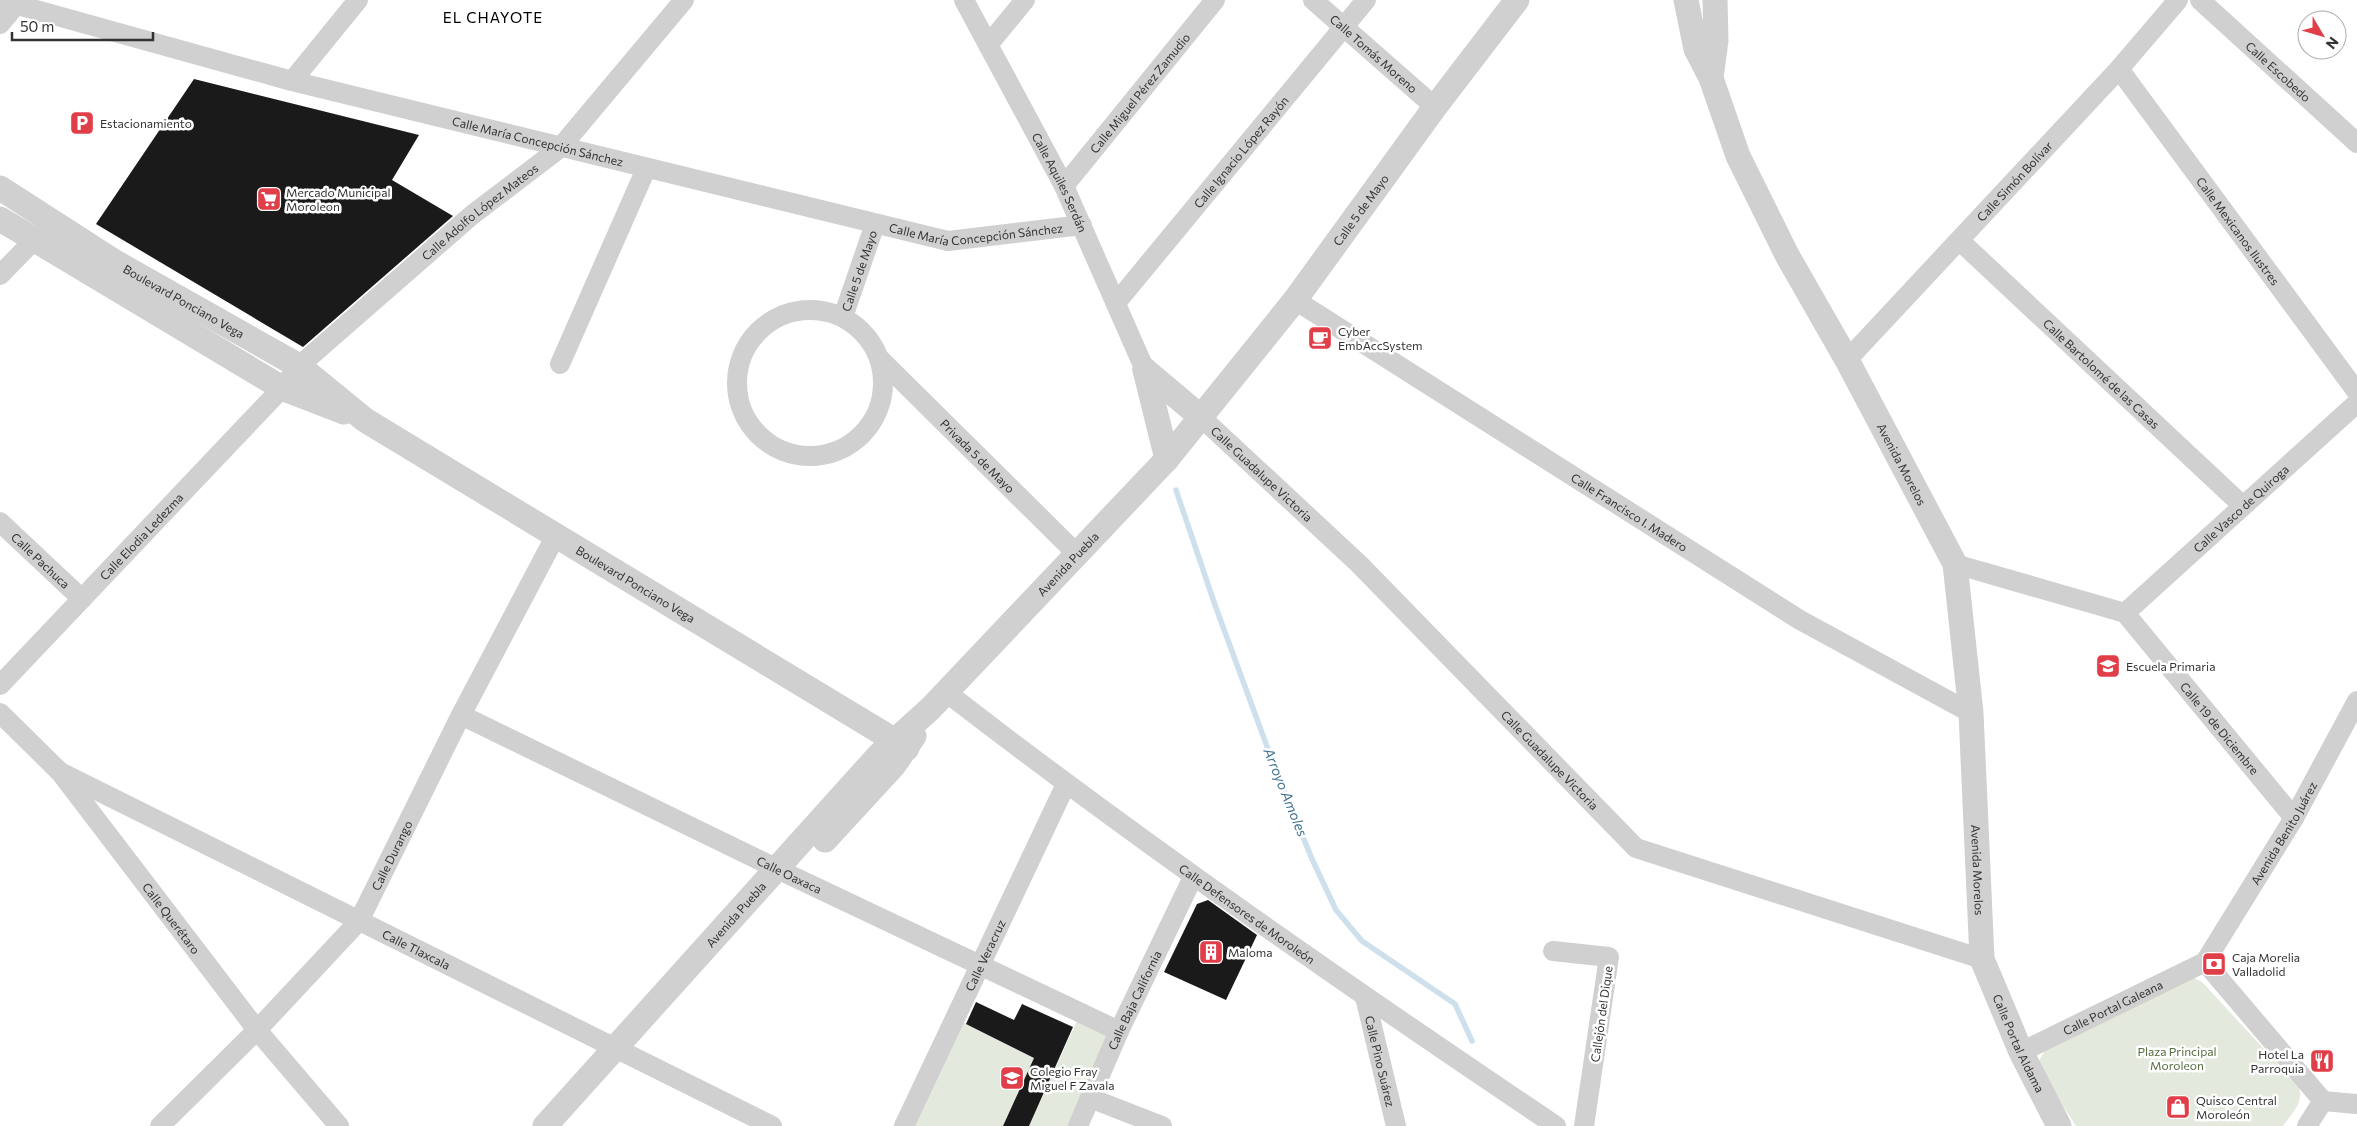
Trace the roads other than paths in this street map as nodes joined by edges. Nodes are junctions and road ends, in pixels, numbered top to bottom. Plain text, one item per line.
1 (358, 0) edge
2 (684, 0) edge
3 (964, 0) edge
4 (1025, 0) edge
5 (1215, 0) edge
6 (1314, 0) edge
7 (1366, 0) edge
8 (1517, 0) edge
9 (1686, 0) edge
10 (1715, 0) edge
11 (2178, 0) edge
12 (2200, 0) edge
13 (12, 2) edge
14 (0, 24) edge
15 (1345, 27) junction
16 (988, 44) junction
17 (2119, 69) junction
18 (1711, 78) junction
19 (292, 81) junction
20 (1434, 107) junction
21 (2357, 143) edge
22 (560, 148) junction
23 (646, 169) junction
24 (1064, 186) junction
25 (0, 188) edge
26 (0, 219) edge
27 (52, 220) junction
28 (875, 224) junction
29 (1082, 226) junction
30 (34, 240) junction
31 (1960, 241) junction
32 (0, 275) edge
33 (1295, 300) junction
34 (1116, 303) junction
35 (843, 317) junction
36 (878, 358) junction
37 (1847, 360) junction
38 (560, 364) dead end
39 (299, 366) junction
40 (1145, 370) junction
41 (282, 388) junction
42 (2357, 392) edge
43 (2357, 403) edge
44 (1202, 418) junction
45 (365, 420) junction
46 (1167, 459) junction
47 (2243, 506) junction
48 (0, 522) edge
49 (555, 537) junction
50 (1077, 554) junction
51 (1955, 564) junction
52 (82, 599) junction
53 (2124, 613) junction
54 (0, 686) edge
55 (938, 700) junction
56 (2357, 700) edge
57 (0, 713) edge
58 (1971, 713) junction
59 (461, 715) junction
60 (901, 744) junction
61 (60, 772) junction
62 (1066, 784) junction
63 (2294, 818) junction
64 (784, 872) junction
65 (1193, 877) junction
66 (359, 921) junction
67 (1553, 951) dead end
68 (1982, 959) junction
69 (2205, 962) junction
70 (980, 964) junction
71 (1365, 997) junction
72 (257, 1030) junction
73 (1119, 1031) junction
74 (623, 1052) junction
75 (2021, 1052) junction
76 (1090, 1098) junction
77 (2323, 1101) junction
78 (2357, 1104) edge
79 (160, 1126) edge
80 (340, 1126) edge
81 (545, 1126) edge
82 (567, 1126) edge
83 (772, 1126) edge
84 (904, 1126) edge
85 (1078, 1126) edge
86 (1162, 1126) edge
87 (1396, 1126) edge
88 (1556, 1126) edge
89 (1584, 1126) edge
90 (2059, 1126) edge
91 (2306, 1126) edge

1 - 19 street
2 - 22 street, Calle Adolfo López Mateos
3 - 16 street, Calle Aquiles Serdán
4 - 16 street
5 - 24 street, Calle Miguel Pérez Zamudio
6 - 15 street, Calle Tomás Moreno
7 - 15 street, Calle Ignacio López Rayón
8 - 20 street, Calle 5 de Mayo
9 - 18 street
10 - 18 street, Avenida Morelos
11 - 17 street, Calle Simón Bolívar
12 - 21 street, Calle Escobedo
13 - 14 street
13 - 19 street, Calle María Concepción Sánchez
15 - 20 street, Calle Tomás Moreno
15 - 34 street, Calle Ignacio López Rayón
16 - 24 street, Calle Aquiles Serdán
17 - 31 street, Calle Simón Bolívar
17 - 42 street, Calle Mexicanos Ilustres
18 - 37 street, Avenida Morelos
19 - 22 street, Calle María Concepción Sánchez
20 - 33 street, Calle 5 de Mayo
22 - 23 street, Calle María Concepción Sánchez
22 - 39 street, Calle Adolfo López Mateos
23 - 28 street, Calle María Concepción Sánchez
23 - 38 street
24 - 29 street, Calle Aquiles Serdán
25 - 27 street, Boulevard Ponciano Vega
26 - 30 street, Boulevard Ponciano Vega
27 - 30 street
27 - 39 street, Boulevard Ponciano Vega
28 - 29 street, Calle María Concepción Sánchez
28 - 35 street, Calle 5 de Mayo
29 - 34 street, Calle Aquiles Serdán
30 - 32 street
30 - 41 street, Boulevard Ponciano Vega
31 - 37 street, Calle Simón Bolívar
31 - 47 street, Calle Bartolomé de las Casas
33 - 44 street, Calle 5 de Mayo
33 - 58 street, Calle Francisco I. Madero
34 - 40 street, Calle Aquiles Serdán
35 - 36 street, Privada 5 de Mayo
35 - 36 street, Privada 5 de Mayo
36 - 50 street, Privada 5 de Mayo
37 - 51 street, Avenida Morelos
39 - 41 street, Calle Adolfo López Mateos
39 - 45 street, Boulevard Ponciano Vega
40 - 44 street, Calle Aquiles Serdán
40 - 46 street, Calle Aquiles Serdán
41 - 45 street, Boulevard Ponciano Vega
41 - 52 street, Calle Elodia Ledezma
43 - 47 street, Calle Vasco de Quiroga
44 - 46 street, Avenida Puebla
44 - 68 street, Calle Guadalupe Victoria
45 - 49 street, Boulevard Ponciano Vega
46 - 50 street, Avenida Puebla
47 - 53 street, Calle Vasco de Quiroga
48 - 52 street, Calle Pachuca
49 - 59 street, Calle Durango
49 - 60 street, Boulevard Ponciano Vega
50 - 55 street, Avenida Puebla
51 - 53 street
51 - 58 street, Avenida Morelos
52 - 54 street, Calle Elodia Ledezma
53 - 63 street, Calle 19 de Diciembre
55 - 60 street, Avenida Puebla
55 - 62 street, Calle Defensores de Moroleón
56 - 63 street, Avenida Benito Juárez
57 - 61 street, Calle Querétaro
58 - 68 street, Avenida Morelos
59 - 64 street, Calle Oaxaca
59 - 66 street, Calle Durango
60 - 64 street, Avenida Puebla
61 - 66 street, Calle Tlaxcala
61 - 72 street, Calle Querétaro
62 - 65 street, Calle Defensores de Moroleón
62 - 70 street, Calle Veracruz
63 - 69 street, Avenida Benito Juárez
64 - 70 street, Calle Oaxaca
64 - 74 street, Avenida Puebla
65 - 71 street, Calle Defensores de Moroleón
65 - 73 street, Calle Baja California
66 - 72 street, Calle Durango
66 - 74 street, Calle Tlaxcala
67 - 89 street, Callejón del Dique
68 - 75 street, Calle Portal Aldama
69 - 75 street, Calle Portal Galeana
69 - 77 street
70 - 73 street, Calle Oaxaca
70 - 84 street, Calle Veracruz
71 - 87 street, Calle Pino Suárez
71 - 88 street, Calle Defensores de Moroleón
72 - 79 street, Calle Durango
72 - 80 street, Calle Querétaro
73 - 76 street, Calle Baja California
74 - 81 street, Avenida Puebla
74 - 82 street, Avenida Puebla
74 - 83 street, Calle Tlaxcala
75 - 90 street, Calle Portal Aldama
76 - 85 street, Calle Baja California
76 - 86 street
77 - 78 street
77 - 91 street

